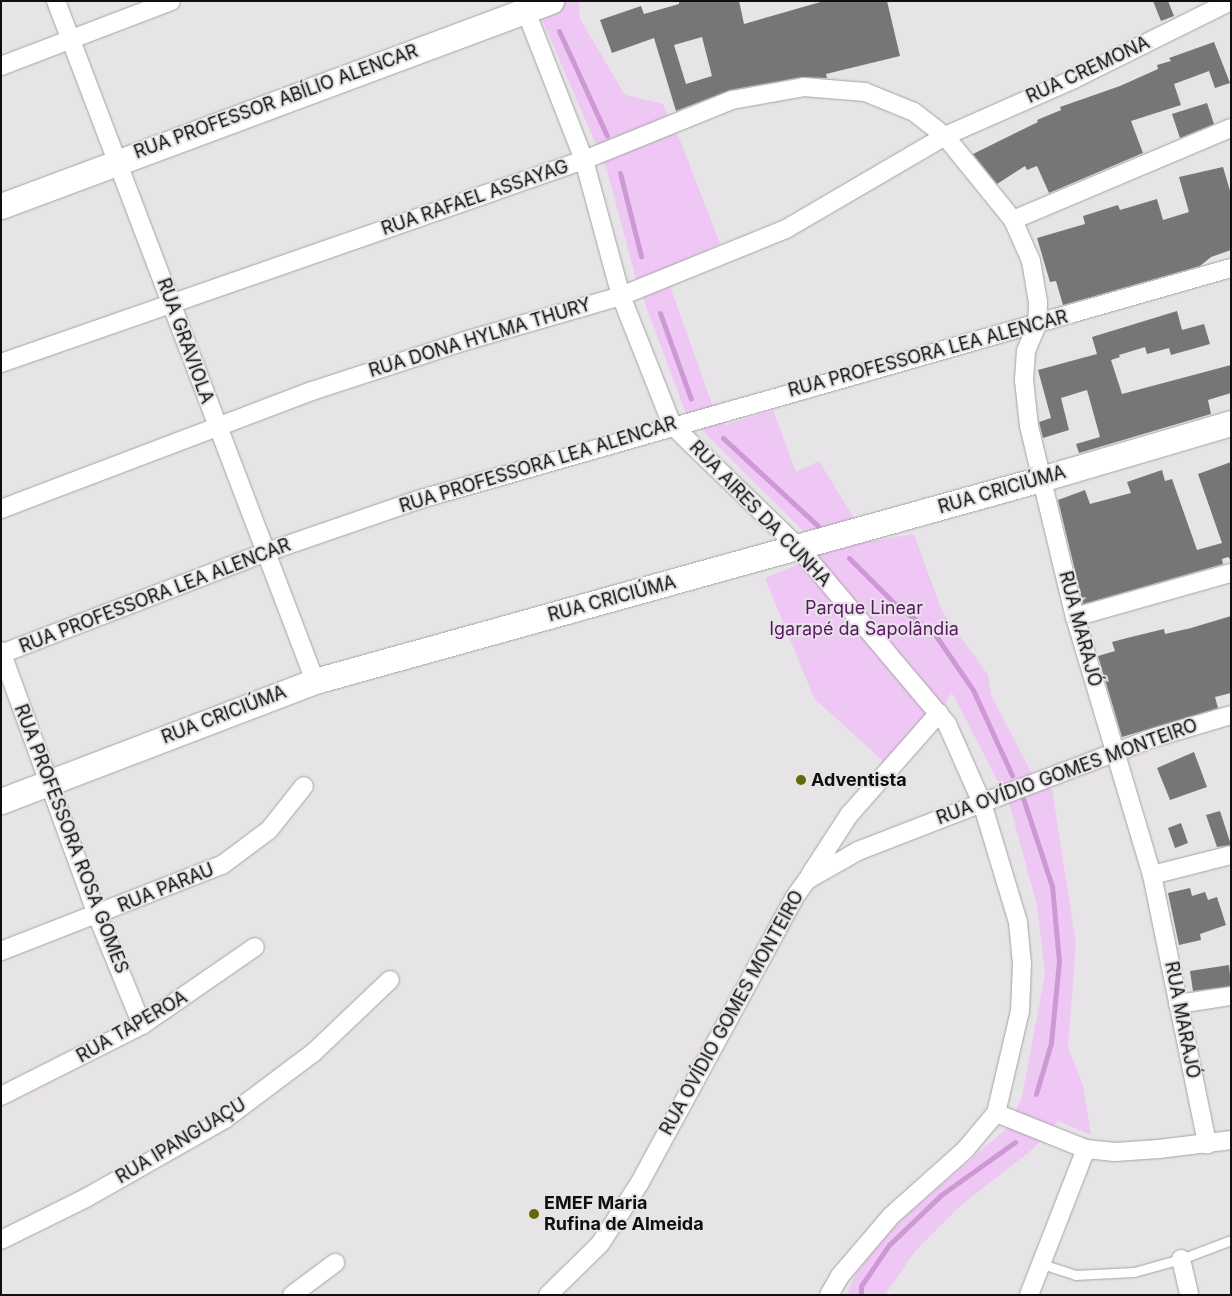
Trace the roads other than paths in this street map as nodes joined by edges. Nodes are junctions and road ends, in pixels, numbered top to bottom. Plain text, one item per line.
1 (56, 1) edge
2 (171, 1) edge
3 (551, 1) edge
4 (1231, 1) edge
5 (524, 6) edge
6 (71, 39) junction
7 (1, 66) edge
8 (1231, 128) edge
9 (945, 136) junction
10 (584, 160) junction
11 (115, 162) junction
12 (1, 206) edge
13 (1013, 220) junction
14 (1231, 268) edge
15 (621, 296) junction
16 (172, 303) junction
17 (1037, 325) junction
18 (1, 363) edge
19 (1231, 423) edge
20 (672, 425) junction
21 (217, 428) junction
22 (1041, 479) junction
23 (1, 509) edge
24 (798, 547) junction
25 (264, 553) junction
26 (1231, 573) edge
27 (1075, 617) junction
28 (2, 653) edge
29 (315, 681) junction
30 (939, 713) junction
31 (1231, 715) edge
32 (1115, 752) junction
33 (48, 783) junction
34 (304, 786) dead end
35 (1, 801) edge
36 (982, 803) junction
37 (1231, 855) edge
38 (1152, 875) junction
39 (807, 880) junction
40 (97, 915) junction
41 (255, 947) dead end
42 (1, 951) edge
43 (390, 980) dead end
44 (1231, 996) edge
45 (1178, 1004) junction
46 (142, 1025) junction
47 (1, 1096) edge
48 (996, 1113) junction
49 (1231, 1140) edge
50 (1206, 1144) junction
51 (1086, 1149) junction
52 (1, 1240) edge
53 (1231, 1240) edge
54 (1181, 1260) junction
55 (336, 1263) dead end
56 (1040, 1263) junction
57 (292, 1295) edge
58 (548, 1295) edge
59 (829, 1295) edge
60 (1029, 1295) edge
61 (1189, 1295) edge

1 - 6 street, RUA GRAVIOLA
2 - 6 street
3 - 5 street, RUA PROFESSOR ABÍLIO ALENCAR
4 - 9 street, RUA CREMONA
5 - 10 street, RUA AIRES DA CUNHA
5 - 11 street, RUA PROFESSOR ABÍLIO ALENCAR
6 - 7 street
6 - 11 street, RUA GRAVIOLA
8 - 13 street
9 - 10 street, RUA RAFAEL ASSAYAG
9 - 13 street, RUA MARAJÓ
9 - 15 street, RUA DONA HYLMA THURY
10 - 15 street, RUA AIRES DA CUNHA
10 - 16 street, RUA RAFAEL ASSAYAG
11 - 12 street, RUA PROFESSOR ABÍLIO ALENCAR
11 - 16 street, RUA GRAVIOLA
13 - 17 street, RUA MARAJÓ
14 - 17 street, RUA PROFESSORA LEA ALENCAR
15 - 20 street, RUA AIRES DA CUNHA
15 - 21 street, RUA DONA HYLMA THURY
16 - 18 street, RUA RAFAEL ASSAYAG
16 - 21 street, RUA GRAVIOLA
17 - 20 street, RUA PROFESSORA LEA ALENCAR
17 - 22 street, RUA MARAJÓ
19 - 22 street, RUA CRICIÚMA
20 - 24 street, RUA AIRES DA CUNHA
20 - 25 street, RUA PROFESSORA LEA ALENCAR
21 - 23 street, RUA DONA HYLMA THURY
21 - 25 street, RUA GRAVIOLA
22 - 24 street, RUA CRICIÚMA
22 - 27 street, RUA MARAJÓ
24 - 29 street, RUA CRICIÚMA
24 - 30 street, RUA AIRES DA CUNHA
25 - 28 street, RUA PROFESSORA LEA ALENCAR
25 - 29 street, RUA GRAVIOLA
26 - 27 street
27 - 32 street, RUA MARAJÓ
28 - 33 street, RUA PROFESSORA ROSA GOMES
29 - 33 street, RUA CRICIÚMA
30 - 36 street, RUA AIRES DA CUNHA
30 - 39 street
31 - 32 street, RUA OVÍDIO GOMES MONTEIRO
32 - 36 street, RUA OVÍDIO GOMES MONTEIRO
32 - 38 street, RUA MARAJÓ
33 - 35 street, RUA CRICIÚMA
33 - 40 street, RUA PROFESSORA ROSA GOMES
34 - 40 street, RUA PARAU
36 - 39 street, RUA OVÍDIO GOMES MONTEIRO
36 - 48 street, RUA AIRES DA CUNHA
37 - 38 street
38 - 45 street, RUA MARAJÓ
39 - 58 street, RUA OVÍDIO GOMES MONTEIRO
40 - 42 street, RUA PARAU
40 - 46 street, RUA PROFESSORA ROSA GOMES
41 - 46 street, RUA TAPEROA
43 - 52 street, RUA IPANGUAÇU
44 - 45 street
45 - 50 street, RUA MARAJÓ
46 - 47 street, RUA TAPEROA
48 - 51 street
48 - 59 street, RUA AIRES DA CUNHA
49 - 50 street
50 - 51 street
51 - 56 street
53 - 54 lane
54 - 56 lane
54 - 61 street
55 - 57 street
56 - 60 street

